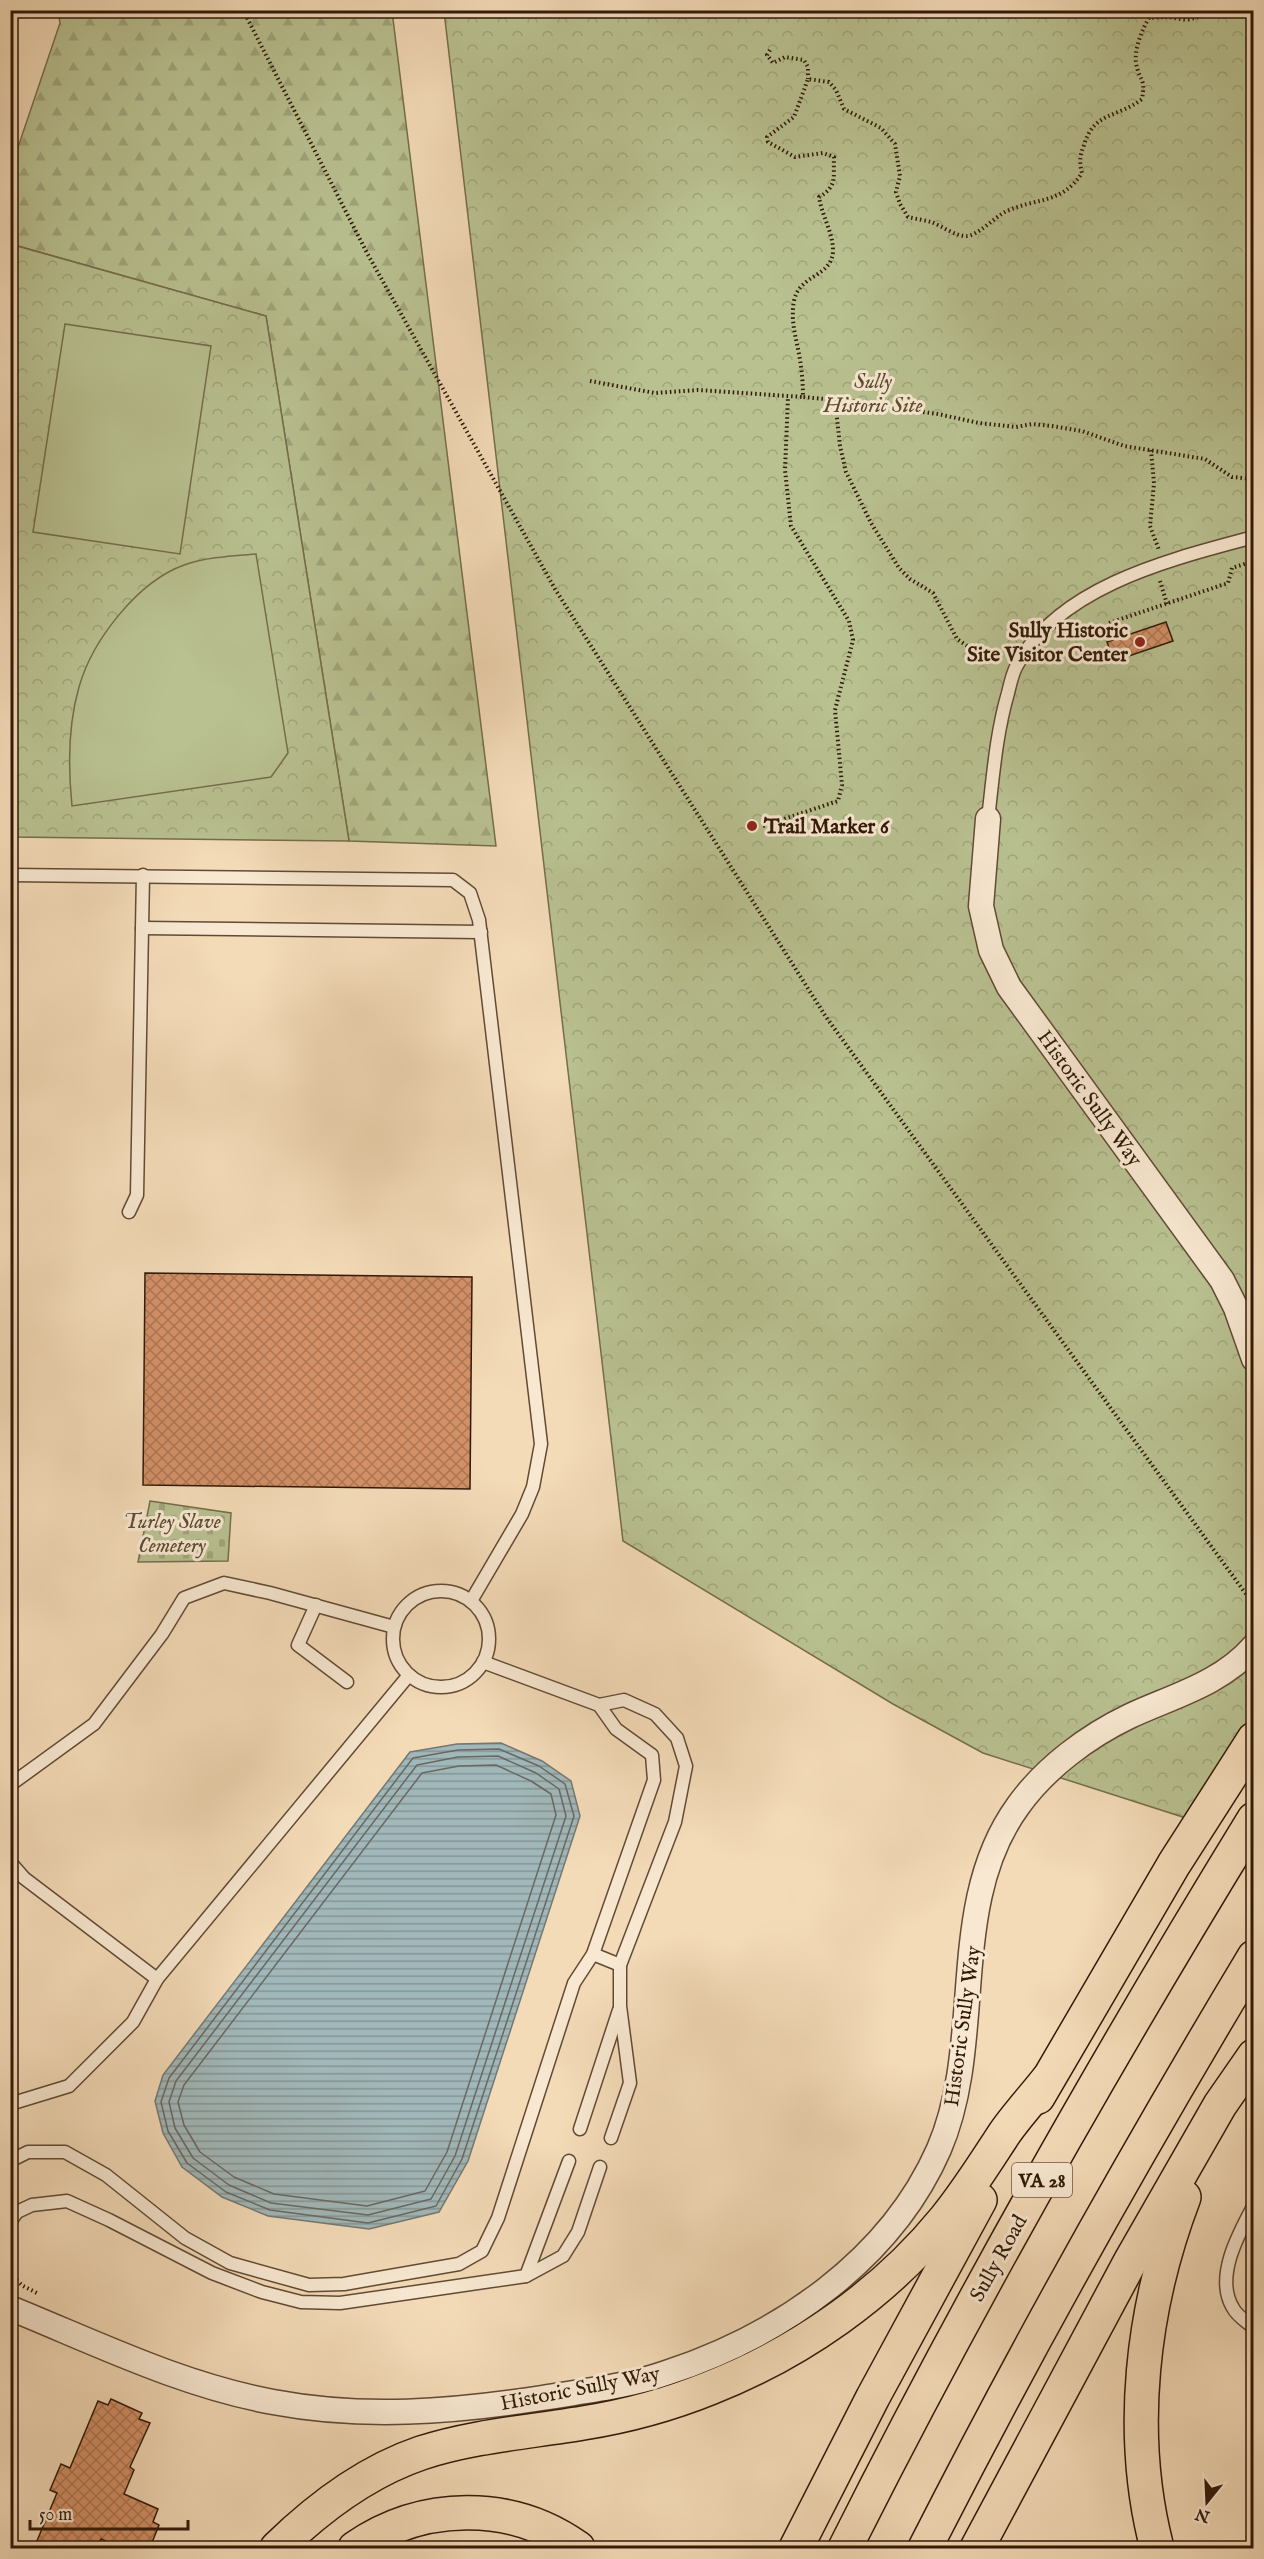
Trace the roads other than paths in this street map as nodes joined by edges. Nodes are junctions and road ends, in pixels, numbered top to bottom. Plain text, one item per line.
1 (1254, 537) edge
2 (988, 819) joint
3 (10, 874) edge
4 (143, 875) junction
5 (142, 928) junction
6 (481, 932) junction
7 (129, 1212) dead end
8 (1254, 1359) edge
9 (471, 1600) junction
10 (316, 1605) junction
11 (394, 1627) junction
12 (1254, 1646) edge
13 (483, 1662) junction
14 (409, 1675) junction
15 (347, 1682) dead end
16 (599, 1705) junction
17 (1254, 1739) edge
18 (10, 1785) edge
19 (1254, 1819) edge
20 (10, 1862) edge
21 (593, 1954) junction
22 (1254, 1957) edge
23 (620, 1965) junction
24 (157, 1979) junction
25 (620, 2006) junction
26 (1254, 2056) edge
27 (1254, 2064) edge
28 (1048, 2079) junction
29 (10, 2104) edge
30 (580, 2129) dead end
31 (611, 2138) dead end
32 (10, 2161) edge
33 (569, 2161) dead end
34 (600, 2168) dead end
35 (1254, 2205) edge
36 (10, 2222) edge
37 (526, 2276) junction
38 (10, 2308) edge
39 (1254, 2328) edge
40 (277, 2548) edge
41 (356, 2548) edge
42 (578, 2548) edge
43 (796, 2548) edge
44 (845, 2548) edge
45 (925, 2548) edge
46 (976, 2548) edge
47 (1157, 2548) edge

1 - 2 lane
2 - 8 street, Historic Sully Way
3 - 4 lane
4 - 5 lane
4 - 6 lane
5 - 6 lane
5 - 7 lane
6 - 9 lane
9 - 11 lane
9 - 13 lane
10 - 11 lane
10 - 15 lane
10 - 18 lane
11 - 14 lane
12 - 38 street, Historic Sully Way
13 - 14 lane
13 - 16 lane
14 - 24 lane
16 - 21 lane
16 - 23 lane
17 - 28 highway
19 - 44 highway, Sully Road / VA 28
20 - 24 lane
21 - 23 lane
21 - 32 lane
22 - 45 highway
23 - 25 lane
24 - 29 lane
25 - 30 lane
25 - 31 lane
26 - 46 highway
27 - 47 highway
28 - 40 highway
28 - 43 highway
33 - 37 lane
34 - 37 lane
35 - 39 lane
36 - 37 lane
41 - 42 highway

